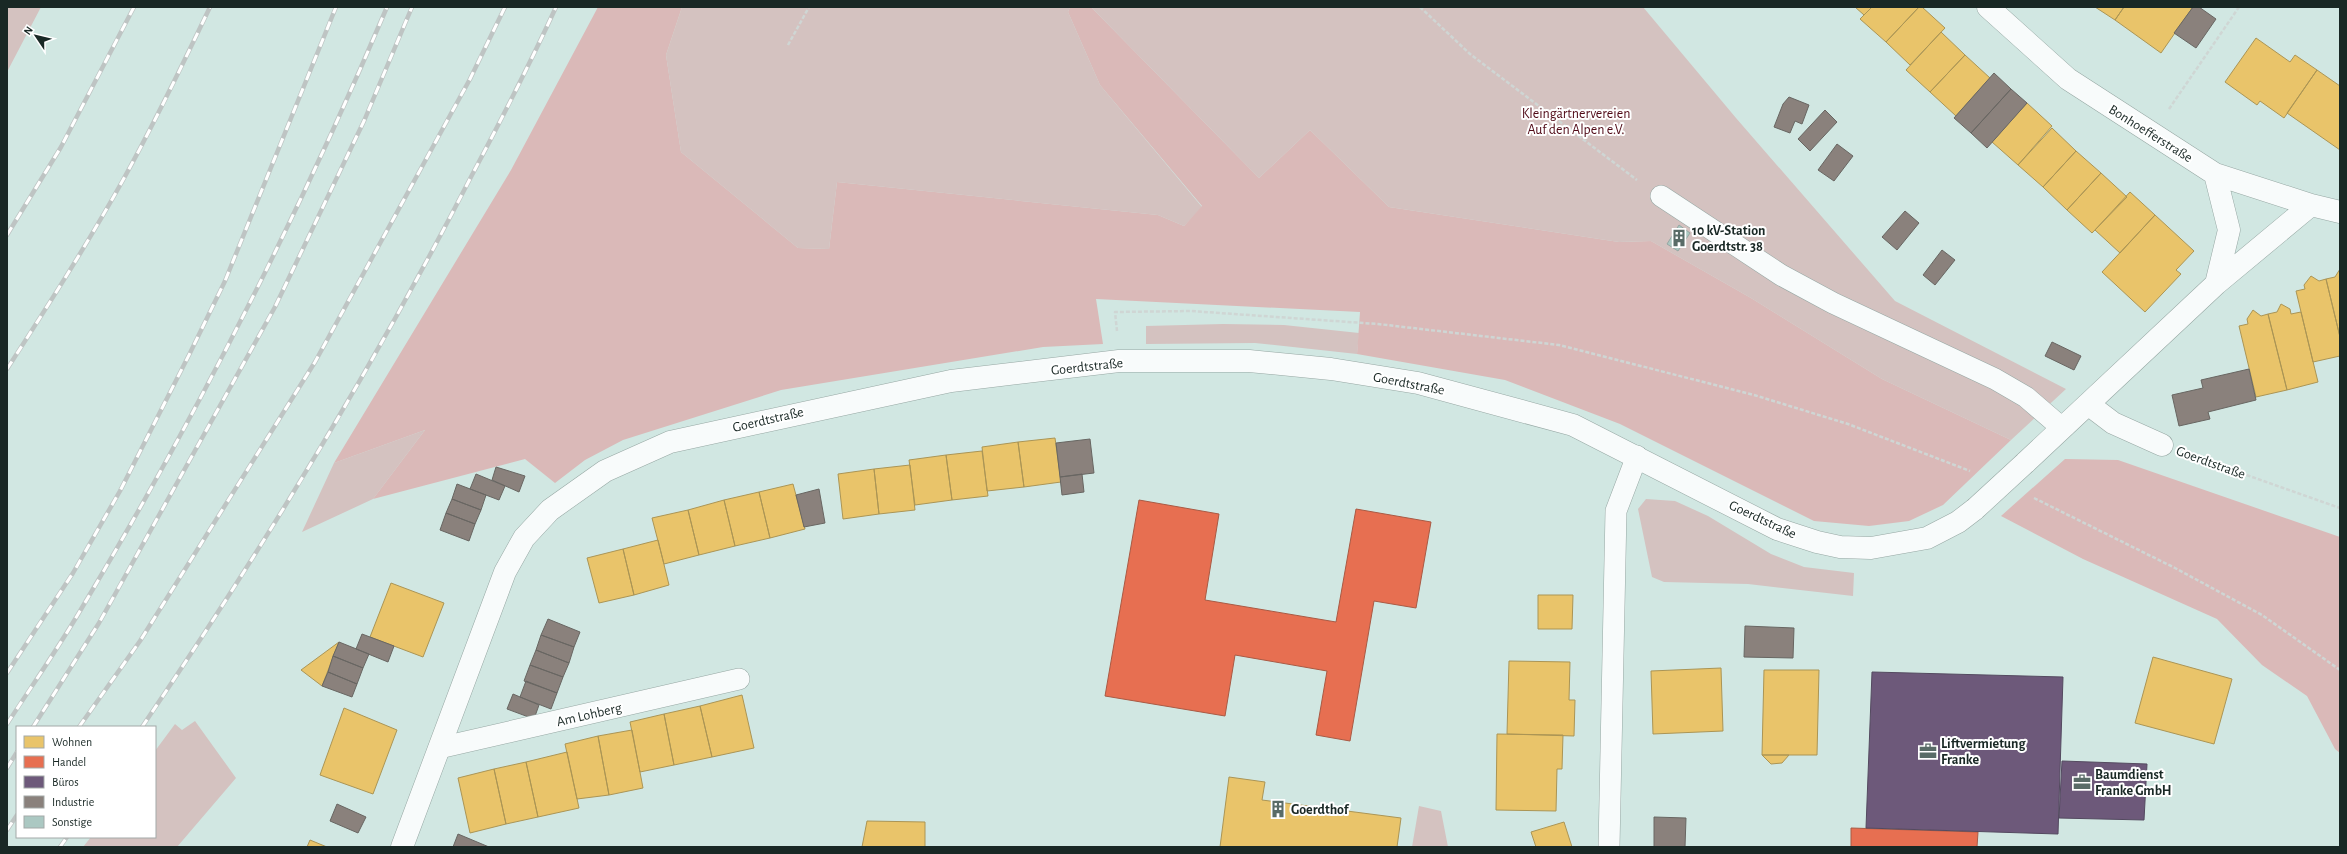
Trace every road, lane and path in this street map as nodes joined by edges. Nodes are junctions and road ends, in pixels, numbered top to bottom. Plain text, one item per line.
1 (809, 7) edge
2 (1420, 7) edge
3 (1988, 7) edge
4 (2239, 7) edge
5 (788, 45) dead end
6 (2152, 133) junction
7 (2215, 174) junction
8 (1661, 196) joint
9 (2311, 205) junction
10 (2340, 212) edge
11 (2216, 284) junction
12 (1115, 312) dead end
13 (2088, 404) junction
14 (2062, 428) junction
15 (2162, 445) joint
16 (1637, 456) junction
17 (1976, 473) dead end
18 (2033, 498) dead end
19 (2340, 508) edge
20 (2340, 670) edge
21 (739, 679) dead end
22 (439, 748) junction
23 (402, 847) edge
24 (1609, 847) edge

1 - 5 path
2 - 8 path
3 - 6 street, Bonhoefferstraße
4 - 6 path
6 - 7 street, Bonhoefferstraße
7 - 9 street, Bonhoefferstraße
7 - 11 street
8 - 14 lane
9 - 10 street, Bonhoefferstraße
9 - 11 street, Goerdtstraße
11 - 13 street, Goerdtstraße
12 - 17 path
13 - 14 street, Goerdtstraße
13 - 15 street, Goerdtstraße
14 - 16 street, Goerdtstraße, bridge
15 - 19 path, Goerdtstraße
16 - 22 street, Goerdtstraße
16 - 24 lane
18 - 20 path
21 - 22 lane, Am Lohberg
22 - 23 street

